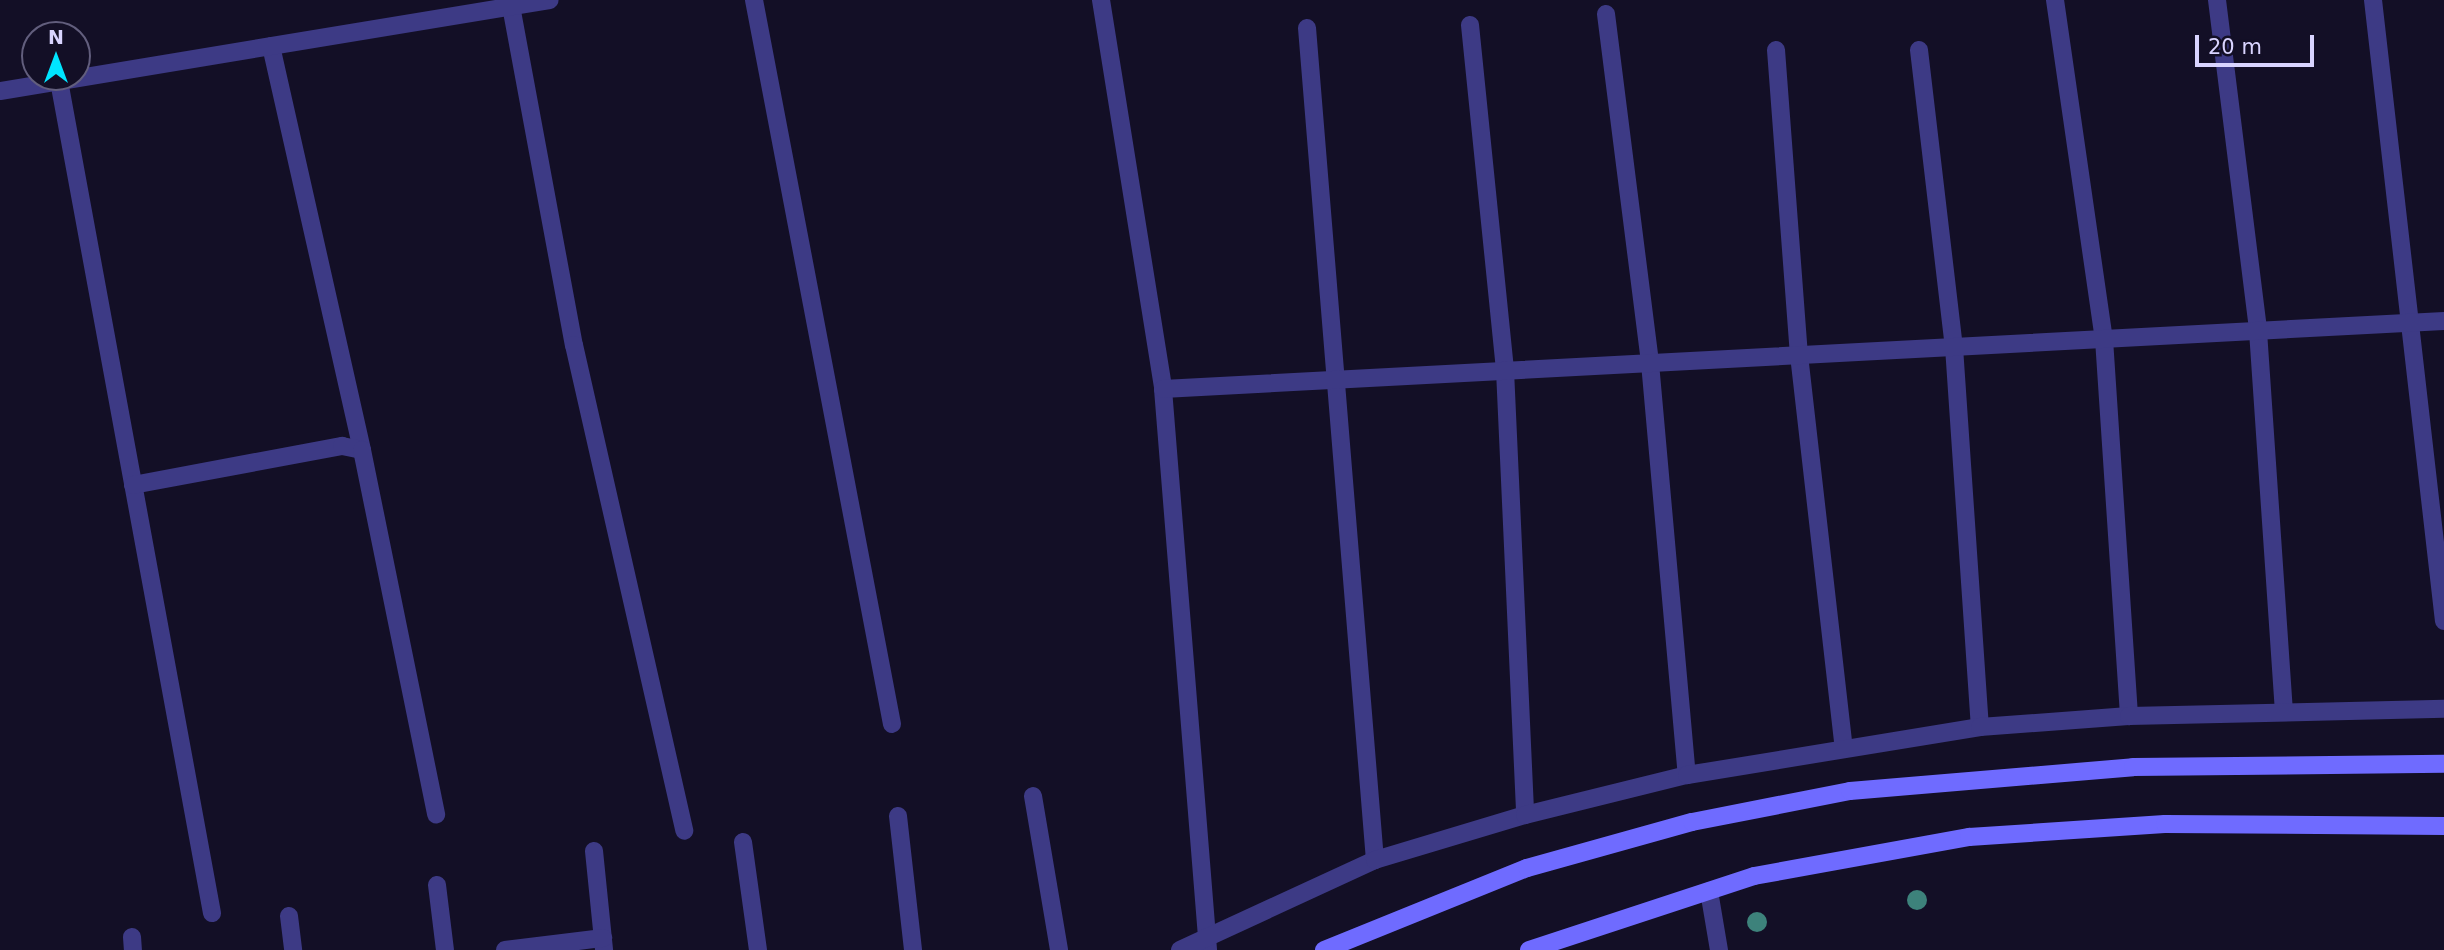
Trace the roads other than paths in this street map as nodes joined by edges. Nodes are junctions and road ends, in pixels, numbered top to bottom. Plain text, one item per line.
1 (550, 0) edge
2 (754, 0) edge
3 (1101, 0) edge
4 (2055, 0) edge
5 (2217, 0) edge
6 (2373, 0) edge
7 (511, 6) junction
8 (1606, 14) dead end
9 (1469, 25) dead end
10 (1307, 28) dead end
11 (271, 46) junction
12 (1776, 50) dead end
13 (1919, 50) dead end
14 (91, 76) edge
15 (21, 87) edge
16 (0, 91) edge
17 (61, 91) edge
18 (2444, 321) edge
19 (2412, 322) junction
20 (2258, 331) junction
21 (2104, 339) junction
22 (1954, 347) junction
23 (1799, 355) junction
24 (1650, 363) junction
25 (1505, 370) junction
26 (1339, 380) junction
27 (1163, 389) junction
28 (362, 450) junction
29 (133, 485) junction
30 (2444, 621) edge
31 (2444, 709) edge
32 (2284, 711) junction
33 (2130, 716) junction
34 (892, 724) dead end
35 (1980, 727) junction
36 (1844, 748) junction
37 (2444, 764) edge
38 (1687, 775) junction
39 (1033, 796) dead end
40 (436, 815) dead end
41 (1525, 815) junction
42 (898, 816) dead end
43 (2444, 826) edge
44 (684, 831) dead end
45 (743, 842) dead end
46 (594, 851) dead end
47 (1375, 860) junction
48 (437, 885) dead end
49 (1709, 891) junction
50 (212, 913) dead end
51 (289, 916) dead end
52 (1207, 942) edge
53 (604, 944) edge
54 (293, 950) edge
55 (445, 950) edge
56 (505, 950) edge
57 (758, 950) edge
58 (913, 950) edge
59 (1059, 950) edge
60 (1180, 950) edge
61 (1324, 950) edge
62 (1529, 950) edge
63 (1719, 950) edge

1 - 7 street
2 - 34 street
3 - 27 street
4 - 21 street
5 - 20 street
6 - 19 street
7 - 11 street
7 - 44 street
8 - 24 street
9 - 25 street
10 - 26 street
11 - 14 street
11 - 28 street
12 - 23 street
13 - 22 street
15 - 16 street
17 - 29 street
18 - 19 street
19 - 20 street
19 - 30 street
20 - 21 street
20 - 32 street
21 - 22 street
21 - 33 street
22 - 23 street
22 - 35 street
23 - 24 street
23 - 36 street
24 - 25 street
24 - 38 street
25 - 26 street
25 - 41 street
26 - 27 street
26 - 47 street
27 - 52 street
28 - 29 street
28 - 40 street
29 - 50 street
31 - 32 street
32 - 33 street
33 - 35 street
35 - 36 street
36 - 38 street
37 - 61 street
38 - 41 street
39 - 59 street
41 - 47 street
42 - 58 street
43 - 49 street
45 - 57 street
46 - 53 street
47 - 52 street
48 - 55 street
49 - 62 street
49 - 63 street
51 - 54 street
52 - 60 street
53 - 56 street

